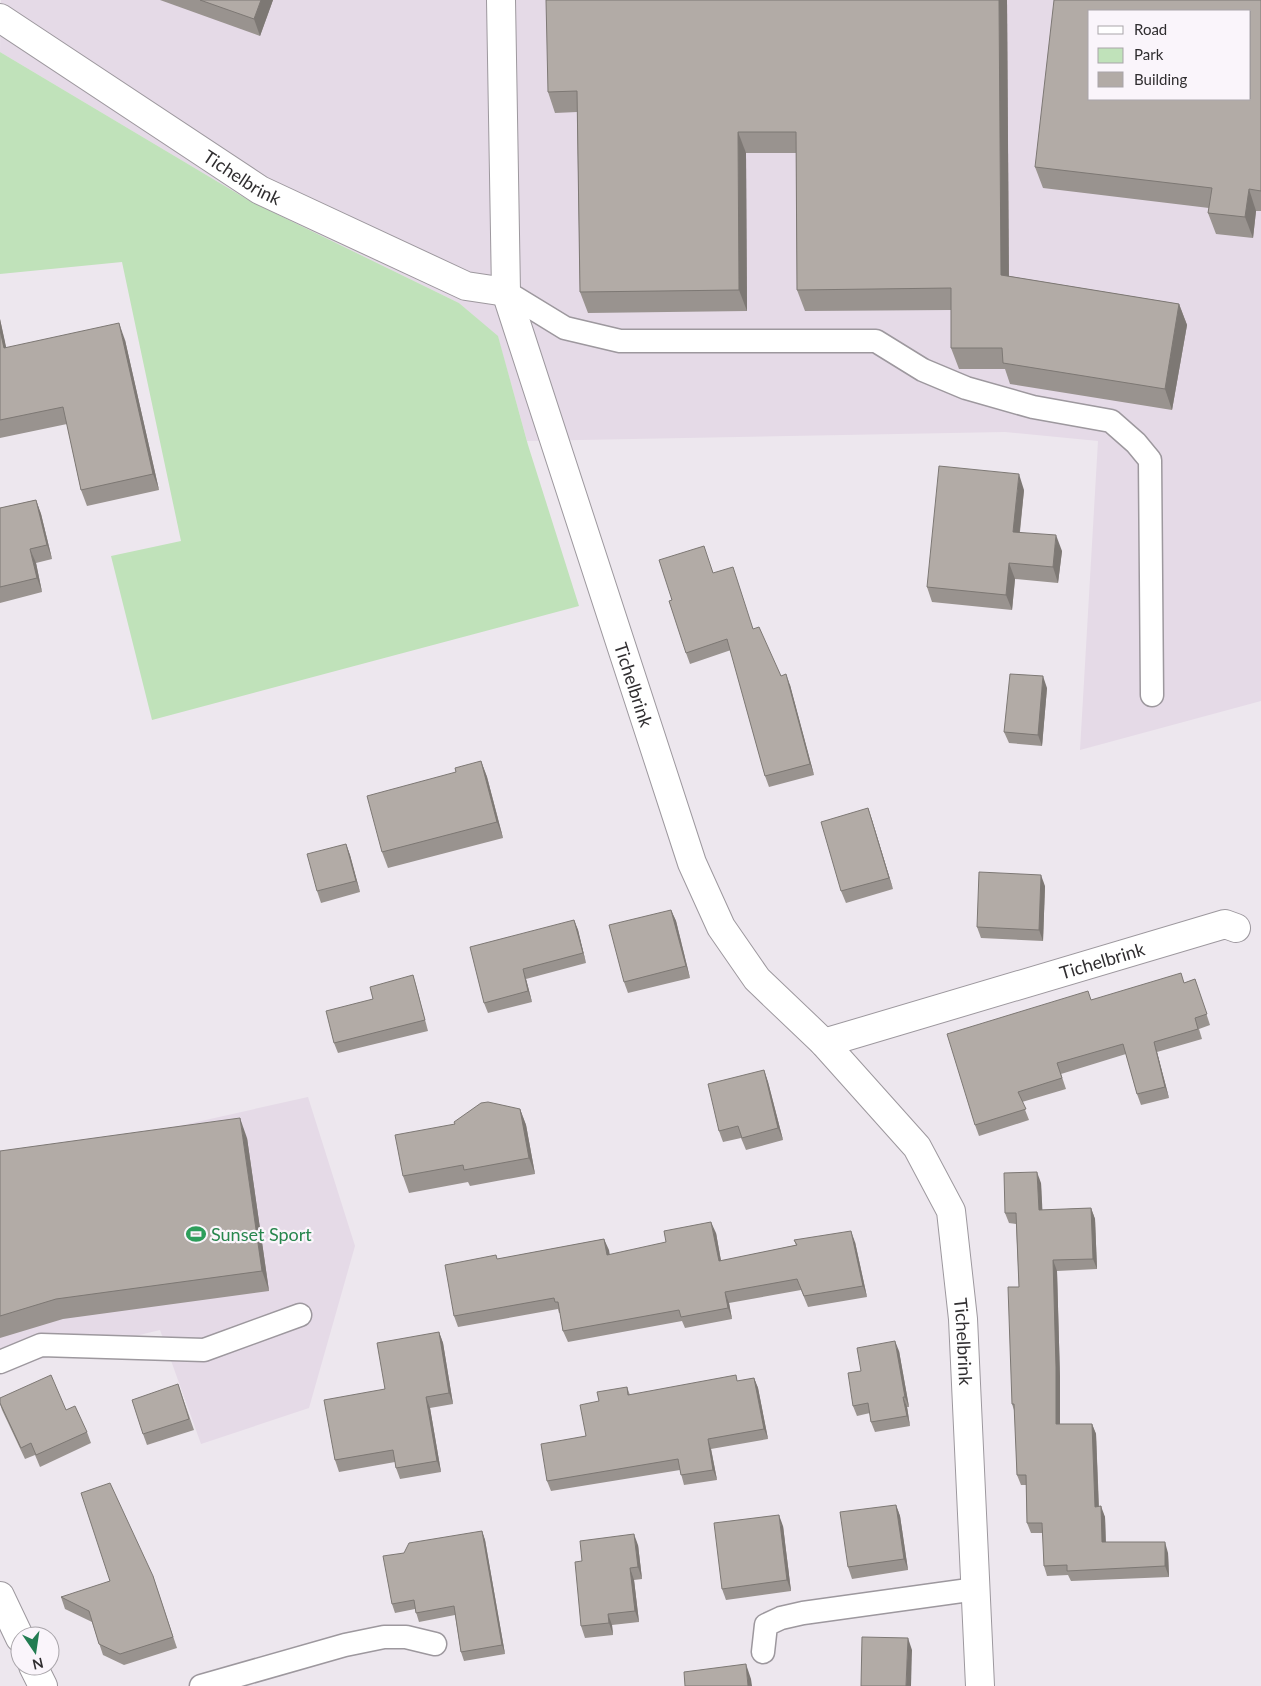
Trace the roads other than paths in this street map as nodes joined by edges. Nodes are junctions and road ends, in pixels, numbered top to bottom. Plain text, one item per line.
1 (501, 0) edge
2 (0, 18) edge
3 (506, 292) junction
4 (1152, 695) dead end
5 (1236, 928) dead end
6 (824, 1043) junction
7 (300, 1315) dead end
8 (0, 1362) edge
9 (976, 1589) junction
10 (0, 1596) edge
11 (14, 1626) edge
12 (435, 1644) dead end
13 (763, 1652) dead end
14 (201, 1686) edge
15 (980, 1686) edge

1 - 3 street, Tichelbrink
2 - 3 street, Tichelbrink
3 - 4 lane
3 - 6 street, Tichelbrink
5 - 6 street, Tichelbrink
6 - 9 street, Tichelbrink
7 - 8 lane
9 - 13 lane
9 - 15 street, Tichelbrink
10 - 11 street
12 - 14 lane

